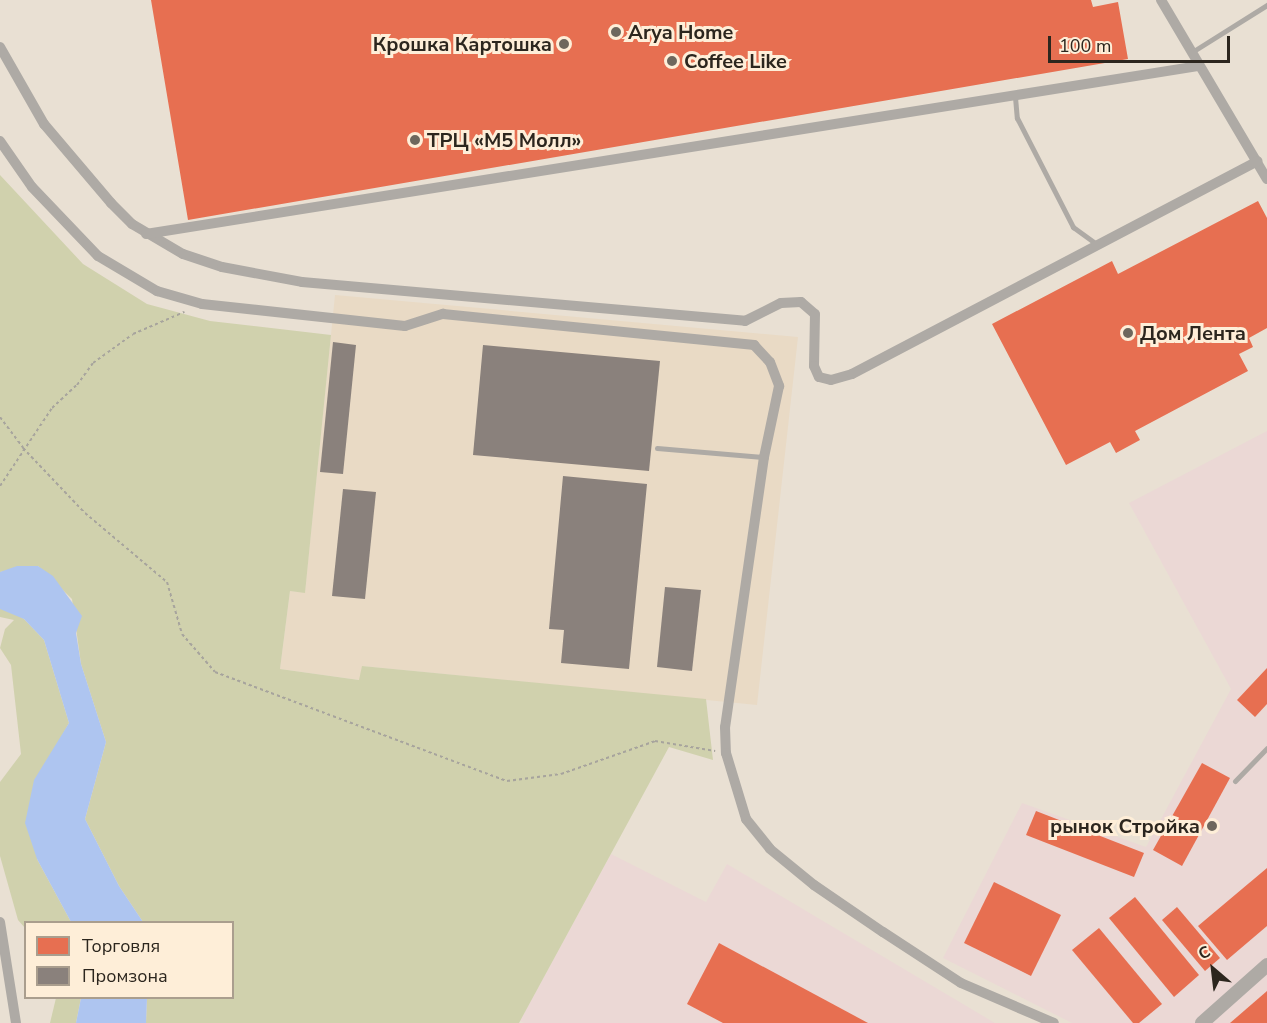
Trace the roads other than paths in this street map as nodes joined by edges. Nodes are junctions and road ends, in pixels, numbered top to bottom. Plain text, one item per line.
1 (1161, 0) edge
2 (1267, 5) edge
3 (0, 47) edge
4 (1191, 52) junction
5 (1198, 66) junction
6 (1015, 97) junction
7 (0, 141) edge
8 (1257, 161) junction
9 (1267, 179) edge
10 (146, 234) junction
11 (1096, 244) junction
12 (657, 448) dead end
13 (764, 457) junction
14 (1267, 748) edge
15 (1235, 781) dead end
16 (0, 922) edge
17 (1267, 965) edge
18 (16, 1023) edge
19 (1054, 1023) edge
20 (1202, 1023) edge

1 - 4 street
2 - 4 lane
3 - 10 street
4 - 5 street
5 - 6 street
5 - 8 street
6 - 10 street
6 - 11 lane
7 - 13 street
8 - 9 street
8 - 11 street
10 - 11 street
12 - 13 lane
13 - 19 street
14 - 15 lane
16 - 18 street
17 - 20 street

